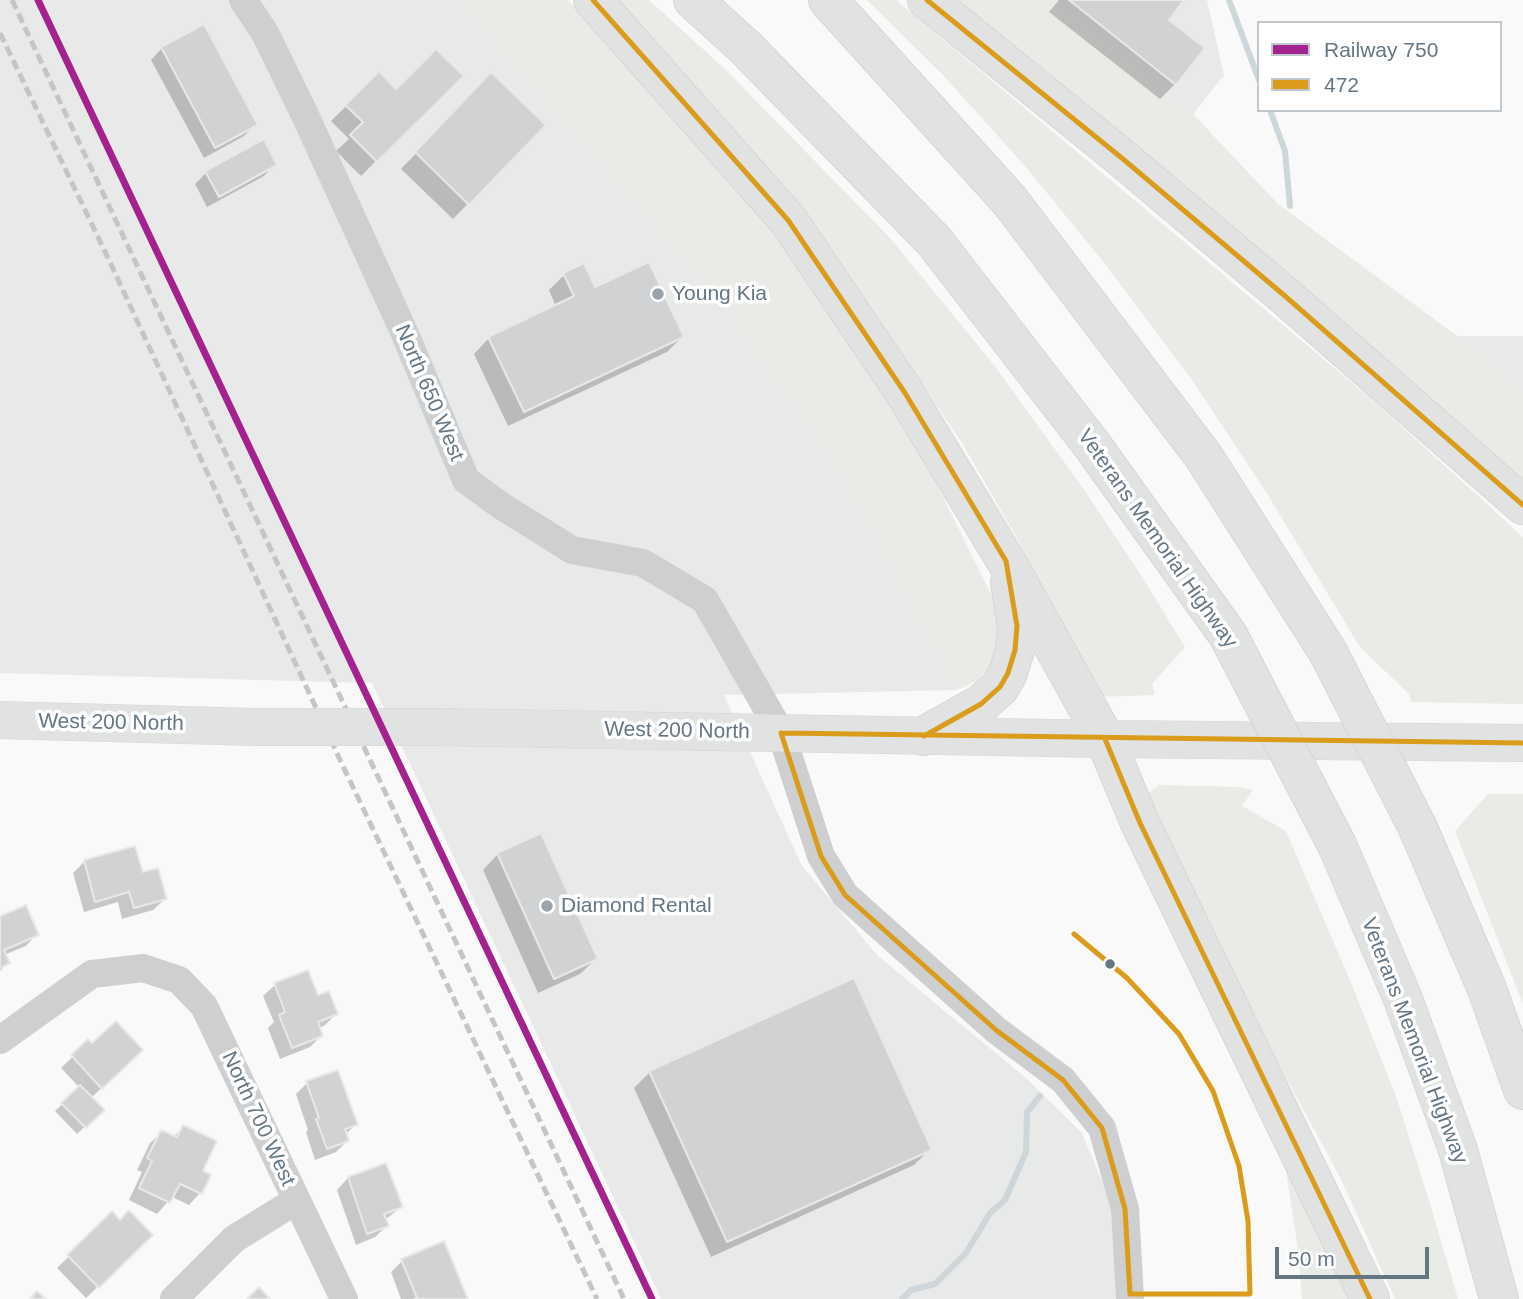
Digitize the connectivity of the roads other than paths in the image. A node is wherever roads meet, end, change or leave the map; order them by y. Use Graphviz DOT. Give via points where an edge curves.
graph roads {
  1 [pos="243,0"];
  2 [pos="593,0"];
  3 [pos="693,0"];
  4 [pos="828,0"];
  5 [pos="927,0"];
  6 [pos="1523,506"];
  7 [pos="1006,561"];
  8 [pos="0,720"];
  9 [pos="781,733"];
  10 [pos="923,736"];
  11 [pos="1105,739"];
  12 [pos="1523,743"];
  13 [pos="0,1040"];
  14 [pos="1523,1090"];
  15 [pos="297,1200"];
  16 [pos="174,1299"];
  17 [pos="344,1299"];
  18 [pos="1130,1299"];
  19 [pos="1370,1299"];
  20 [pos="1499,1299"];
  1 -- 9 [label="street, North 650 West" via="265,33 304,113 466,480 572,550 643,563 705,600"];
  2 -- 7 [label="highway" via="788,220 905,393"];
  3 -- 20 [label="highway, Veterans Memorial Highway, bridge" via="745,47 934,241 1092,445 1228,635 1338,847 1403,999 1458,1150"];
  4 -- 14 [label="highway, bridge" via="1010,201 1204,457 1328,652 1418,828 1488,989"];
  5 -- 6 [label="highway" via="1285,296"];
  7 -- 10 [label="highway" via="1017,626 1008,673 981,704"];
  7 -- 11 [label="highway"];
  8 -- 9 [label="main road, West 200 North, bridge"];
  9 -- 10 [label="main road, West 200 North"];
  9 -- 18 [label="street, North 650 West" via="821,856 845,895 996,1030 1063,1080 1102,1128 1125,1209"];
  10 -- 11 [label="main road, West 200 North"];
  11 -- 12 [label="main road, West 200 North"];
  11 -- 19 [label="highway" via="1140,823"];
  13 -- 15 [label="street, North 700 West" via="92,974 143,968 179,980 204,1006"];
  15 -- 16 [label="street" via="234,1239"];
  15 -- 17 [label="street, North 700 West"];
}
